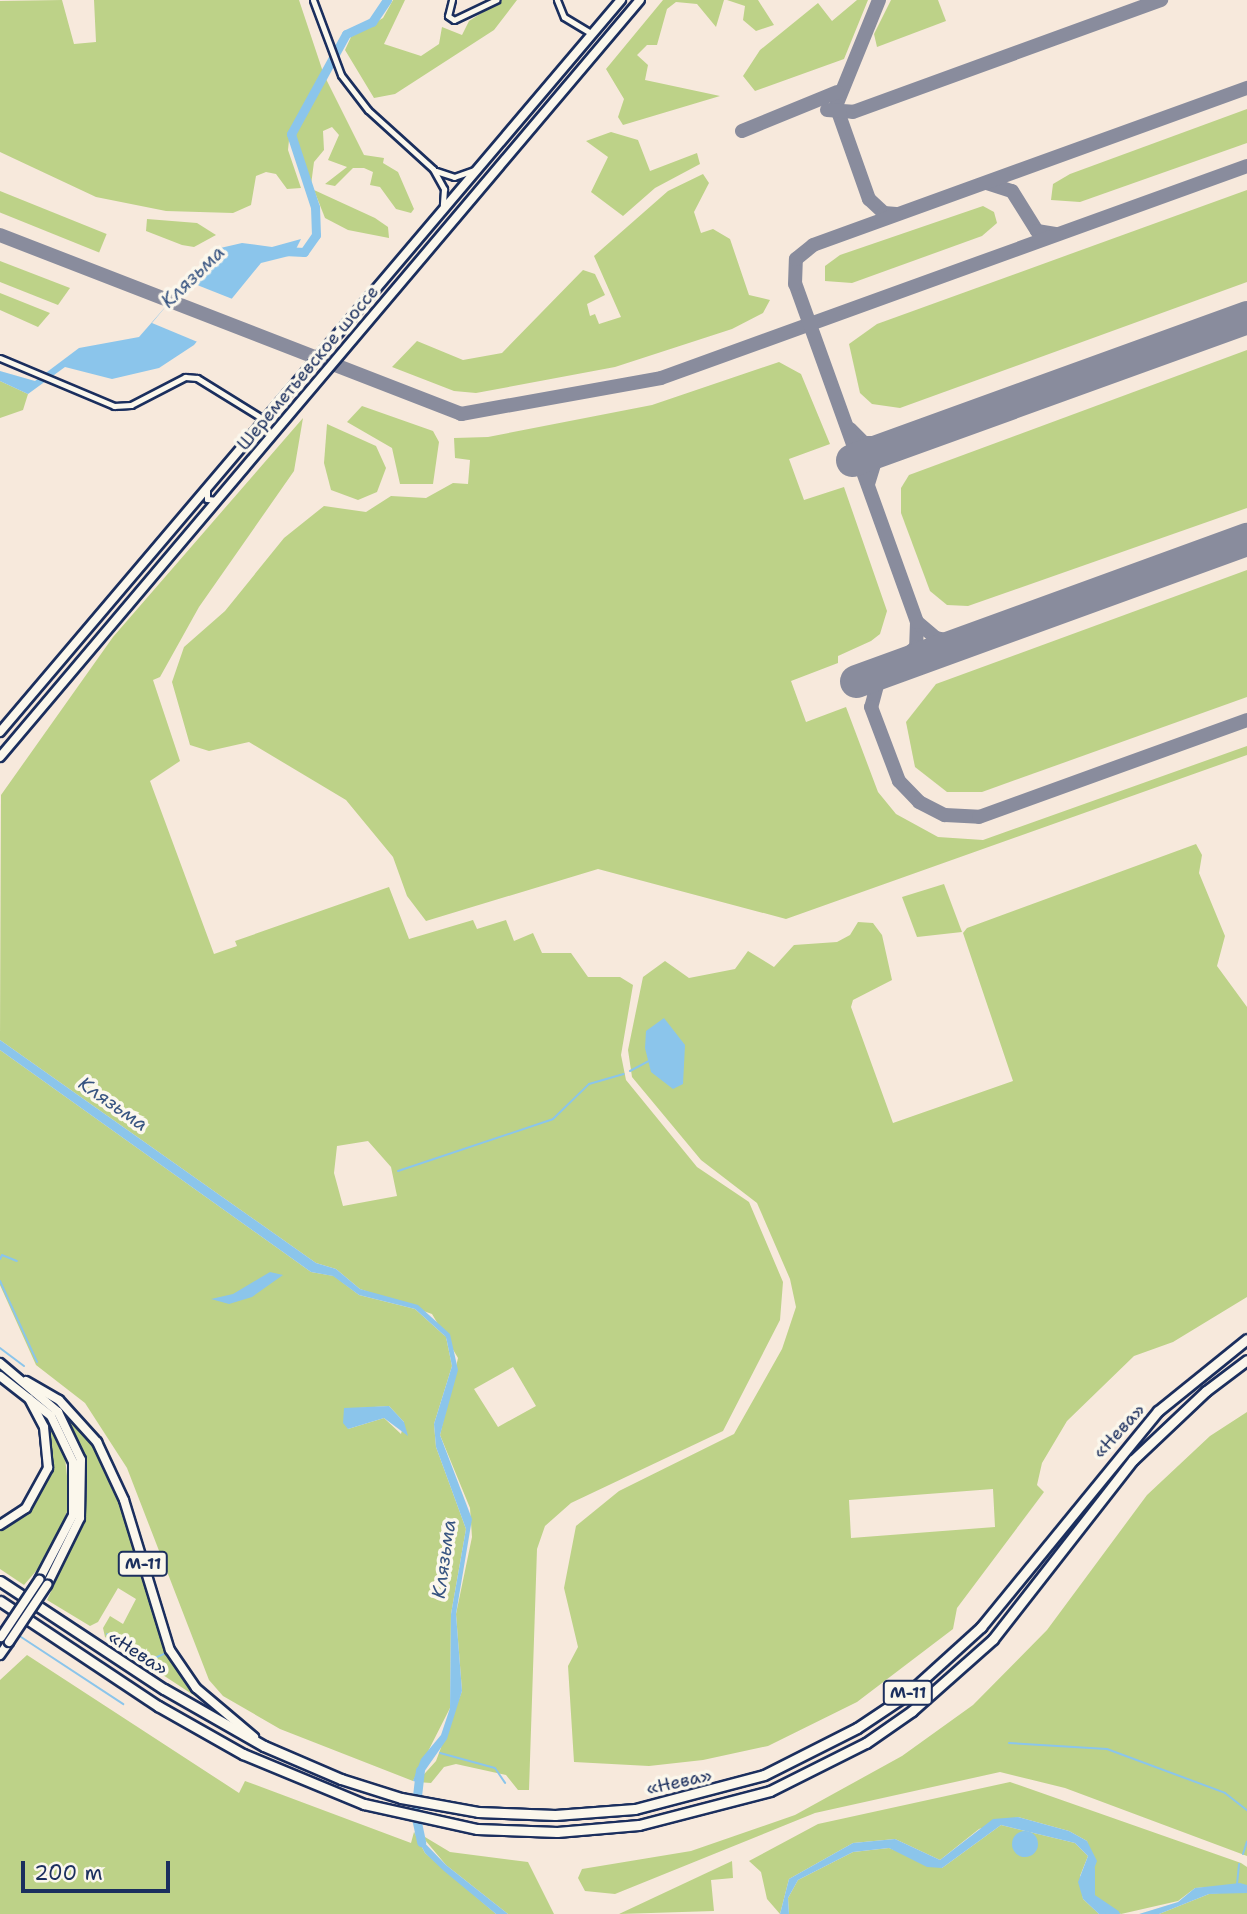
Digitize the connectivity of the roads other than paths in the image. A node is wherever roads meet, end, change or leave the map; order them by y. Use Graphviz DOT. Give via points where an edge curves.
graph roads {
  1 [pos="313,0"];
  2 [pos="452,0"];
  3 [pos="496,0"];
  4 [pos="557,0"];
  5 [pos="621,0"];
  6 [pos="640,0"];
  7 [pos="592,34"];
  8 [pos="433,169"];
  9 [pos="474,170"];
  10 [pos="443,205"];
  11 [pos="0,358"];
  12 [pos="265,420"];
  13 [pos="207,490"];
  14 [pos="219,498"];
  15 [pos="0,732"];
  16 [pos="0,757"];
  17 [pos="1247,1339"];
  18 [pos="1247,1360"];
  19 [pos="0,1363"];
  20 [pos="0,1376"];
  21 [pos="26,1381"];
  22 [pos="23,1391"];
  23 [pos="0,1525"];
  24 [pos="0,1581"];
  25 [pos="43,1582"];
  26 [pos="0,1603"];
  27 [pos="4,1639"];
  28 [pos="0,1655"];
  29 [pos="264,1746"];
  1 -- 8 [label="street" via="341,75 368,110"];
  2 -- 3 [label="street" via="448,16 454,20"];
  4 -- 7 [label="street" via="564,17"];
  5 -- 7 [label="main road, Шереметьевское шоссе"];
  6 -- 14 [label="main road, Шереметьевское шоссе"];
  7 -- 9 [label="main road, Шереметьевское шоссе"];
  8 -- 9 [label="street" via="454,177"];
  8 -- 10 [label="street" via="444,189"];
  9 -- 10 [label="main road, Шереметьевское шоссе"];
  10 -- 12 [label="main road, Шереметьевское шоссе"];
  11 -- 12 [label="street" via="51,384 114,405 131,405 185,377 197,378"];
  12 -- 13 [label="main road, Шереметьевское шоссе"];
  13 -- 14 [label="street" via="207,499"];
  13 -- 15 [label="main road, Шереметьевское шоссе"];
  14 -- 16 [label="main road, Шереметьевское шоссе"];
  17 -- 29 [label="highway, «Нева» / М-11" via="1187,1385 1122,1448 981,1627 905,1696 857,1728 764,1775 635,1809 545,1815 401,1798"];
  18 -- 26 [label="highway, «Нева» / М-11" via="1206,1391 1133,1460 993,1639 912,1712 866,1743 770,1791 639,1825 557,1832 446,1824 318,1788 243,1754 158,1706"];
  19 -- 21 [label="main road, М-11"];
  20 -- 22 [label="main road, М-11"];
  21 -- 25 [label="main road, М-11" via="66,1423 84,1480 76,1531"];
  21 -- 29 [label="main road, М-11" via="75,1414 107,1460 161,1628 181,1669"];
  22 -- 23 [label="main road, М-11" via="44,1427 48,1468 26,1508"];
  22 -- 25 [label="main road, М-11" via="58,1427 75,1480 69,1528"];
  24 -- 29 [label="highway, «Нева» / М-11" via="164,1689"];
  25 -- 27 [label="main road, М-11, bridge"];
  27 -- 28 [label="main road, М-11"];
}
